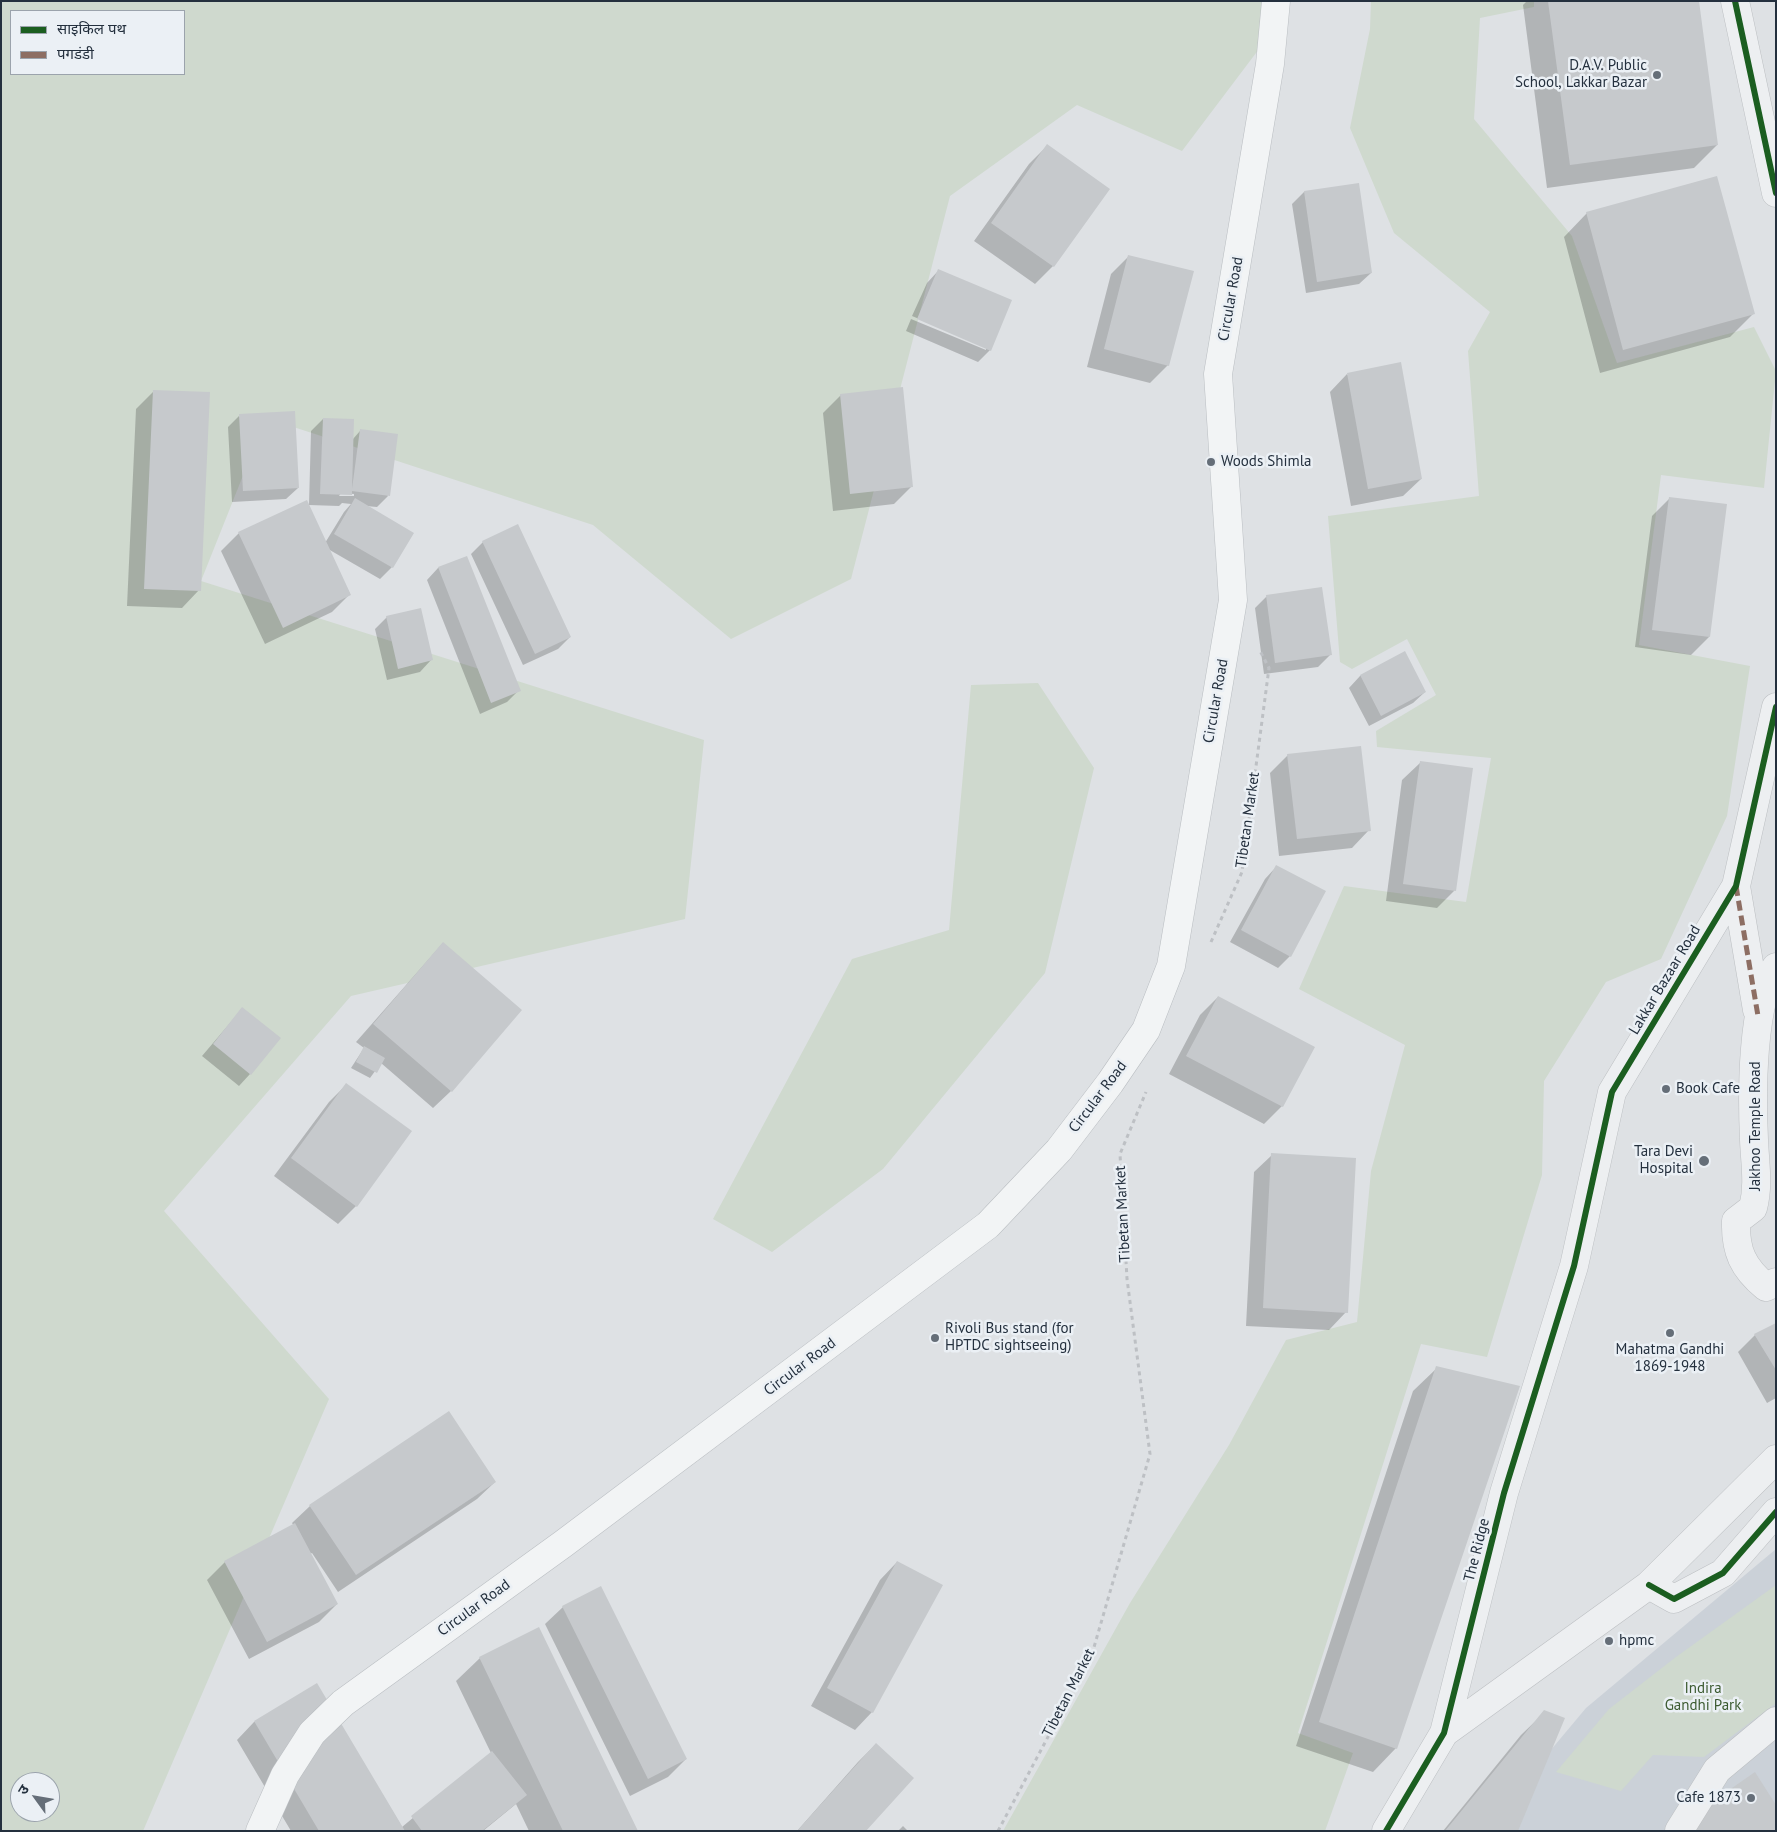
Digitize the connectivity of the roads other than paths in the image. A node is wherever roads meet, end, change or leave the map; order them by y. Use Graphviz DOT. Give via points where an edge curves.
graph roads {
  1 [pos="1276,1"];
  2 [pos="1735,1"];
  3 [pos="1776,194"];
  4 [pos="1776,707"];
  5 [pos="1736,886"];
  6 [pos="1776,967"];
  7 [pos="1758,1016"];
  8 [pos="1574,1266"];
  9 [pos="1776,1282"];
  10 [pos="1776,1459"];
  11 [pos="1776,1512"];
  12 [pos="1649,1586"];
  13 [pos="1776,1721"];
  14 [pos="1444,1734"];
  15 [pos="260,1831"];
  16 [pos="1386,1831"];
  17 [pos="1679,1831"];
  1 -- 15 [label="main road, Circular Road" via="1270,64 1218,374 1233,600 1171,966 1146,1030 1059,1150 988,1225 562,1544 343,1703 312,1733 284,1775"];
  2 -- 3 [label="street"];
  4 -- 5 [label="street, Lakkar Bazaar Road"];
  5 -- 7 [label="street"];
  5 -- 8 [label="street, Lakkar Bazaar Road" via="1612,1092"];
  6 -- 7 [label="street, Jakhoo Temple Road"];
  7 -- 9 [label="street, Jakhoo Temple Road" via="1754,1140 1757,1192 1753,1208 1736,1221 1735,1243 1752,1276 1766,1288"];
  8 -- 14 [label="street, The Ridge" via="1504,1494"];
  10 -- 12 [label="street, The Ridge"];
  11 -- 12 [label="street" via="1716,1578 1674,1599"];
  12 -- 14 [label="street, The Ridge"];
  13 -- 17 [label="street" via="1717,1770"];
  14 -- 16 [label="street, The Ridge"];
}
